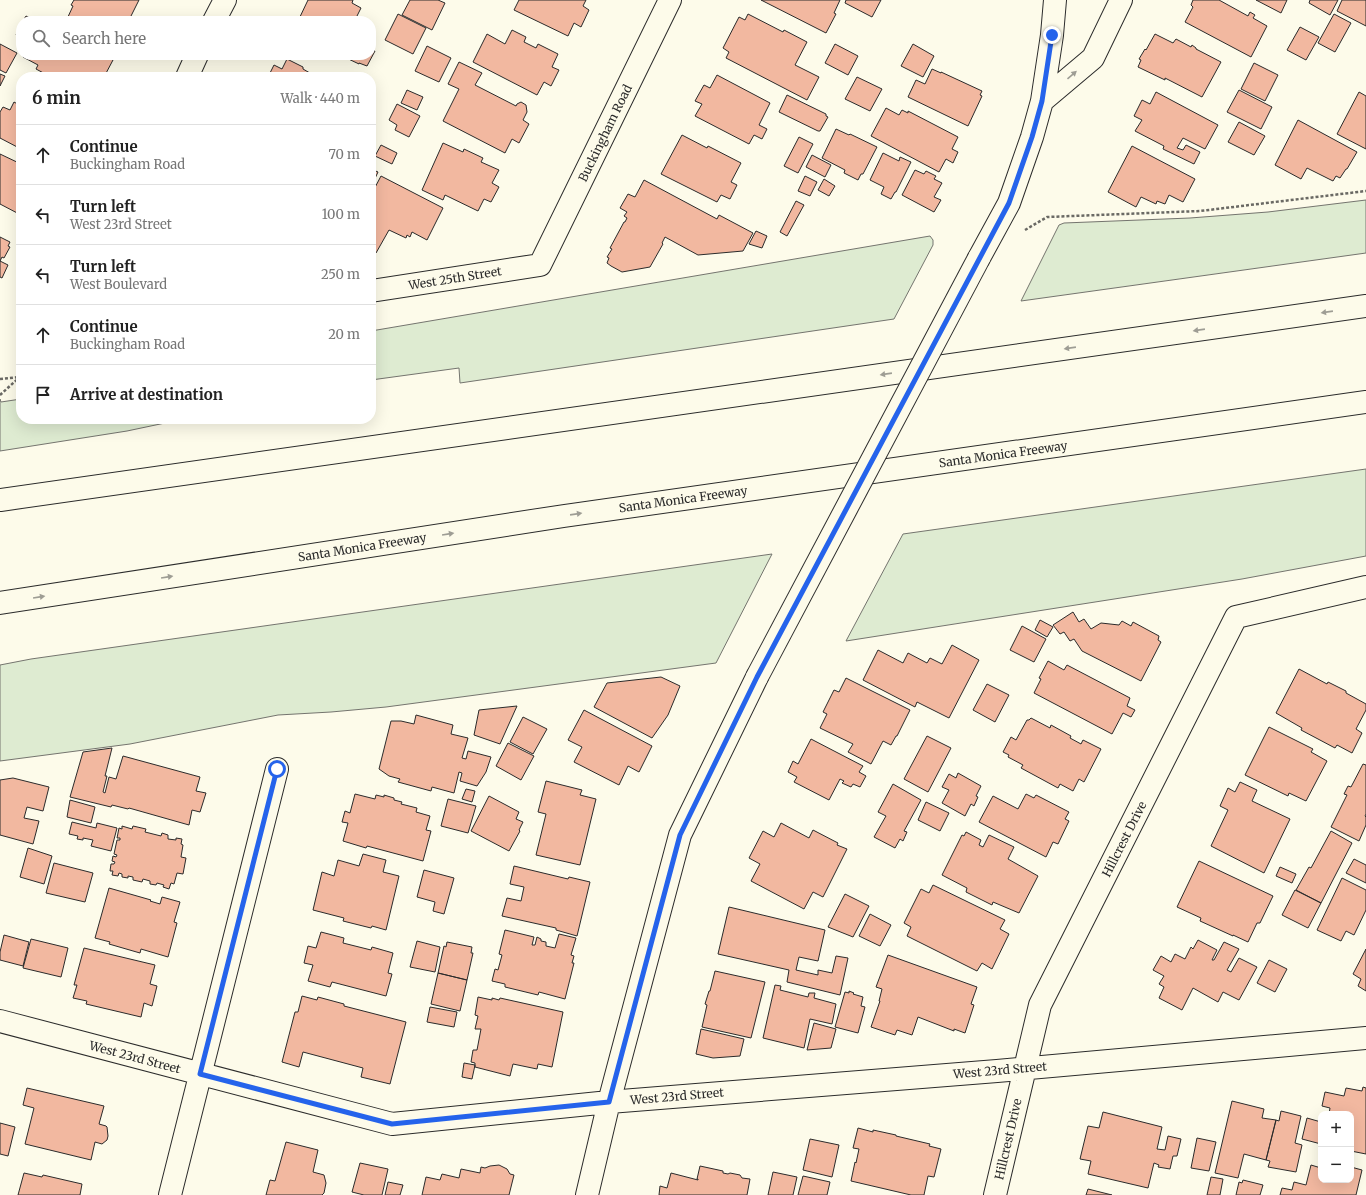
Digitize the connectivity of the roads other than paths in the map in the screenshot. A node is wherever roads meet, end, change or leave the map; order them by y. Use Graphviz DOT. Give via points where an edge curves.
graph roads {
  1 [pos="224,0"];
  2 [pos="670,0"];
  3 [pos="1055,0"];
  4 [pos="1121,0"];
  5 [pos="216,16"];
  6 [pos="196,60"];
  7 [pos="190,72"];
  8 [pos="1042,101"];
  9 [pos="540,265"];
  10 [pos="376,290"];
  11 [pos="1366,306"];
  12 [pos="1366,402"];
  13 [pos="0,489"];
  14 [pos="54,492"];
  15 [pos="0,500"];
  16 [pos="1366,587"];
  17 [pos="0,603"];
  18 [pos="277,769"];
  19 [pos="0,1021"];
  20 [pos="1366,1038"];
  21 [pos="1025,1068"];
  22 [pos="200,1074"];
  23 [pos="609,1102"];
  24 [pos="170,1195"];
  25 [pos="587,1195"];
  26 [pos="995,1195"];
  1 -- 5 [label="main road"];
  2 -- 9 [label="main road, Buckingham Road"];
  3 -- 8 [label="main road"];
  8 -- 4 [label="main road, one-way" via="1092,58"];
  6 -- 7 [label="main road"];
  8 -- 23 [label="main road, bridge" via="1009,203 757,677 680,835"];
  9 -- 10 [label="main road, West 25th Street"];
  11 -- 14 [label="main road, one-way"];
  17 -- 12 [label="main road, Santa Monica Freeway, one-way" via="564,516"];
  13 -- 14 [label="main road"];
  14 -- 15 [label="main road"];
  16 -- 21 [label="main road, Hillcrest Drive" via="1236,617 1040,1006"];
  18 -- 22 [label="main road"];
  19 -- 22 [label="main road, West 23rd Street"];
  20 -- 21 [label="main road, West 23rd Street"];
  21 -- 23 [label="main road, West 23rd Street"];
  21 -- 26 [label="main road, Hillcrest Drive"];
  22 -- 23 [label="main road, West 23rd Street" via="392,1124"];
  22 -- 24 [label="main road"];
  23 -- 25 [label="main road"];
}
